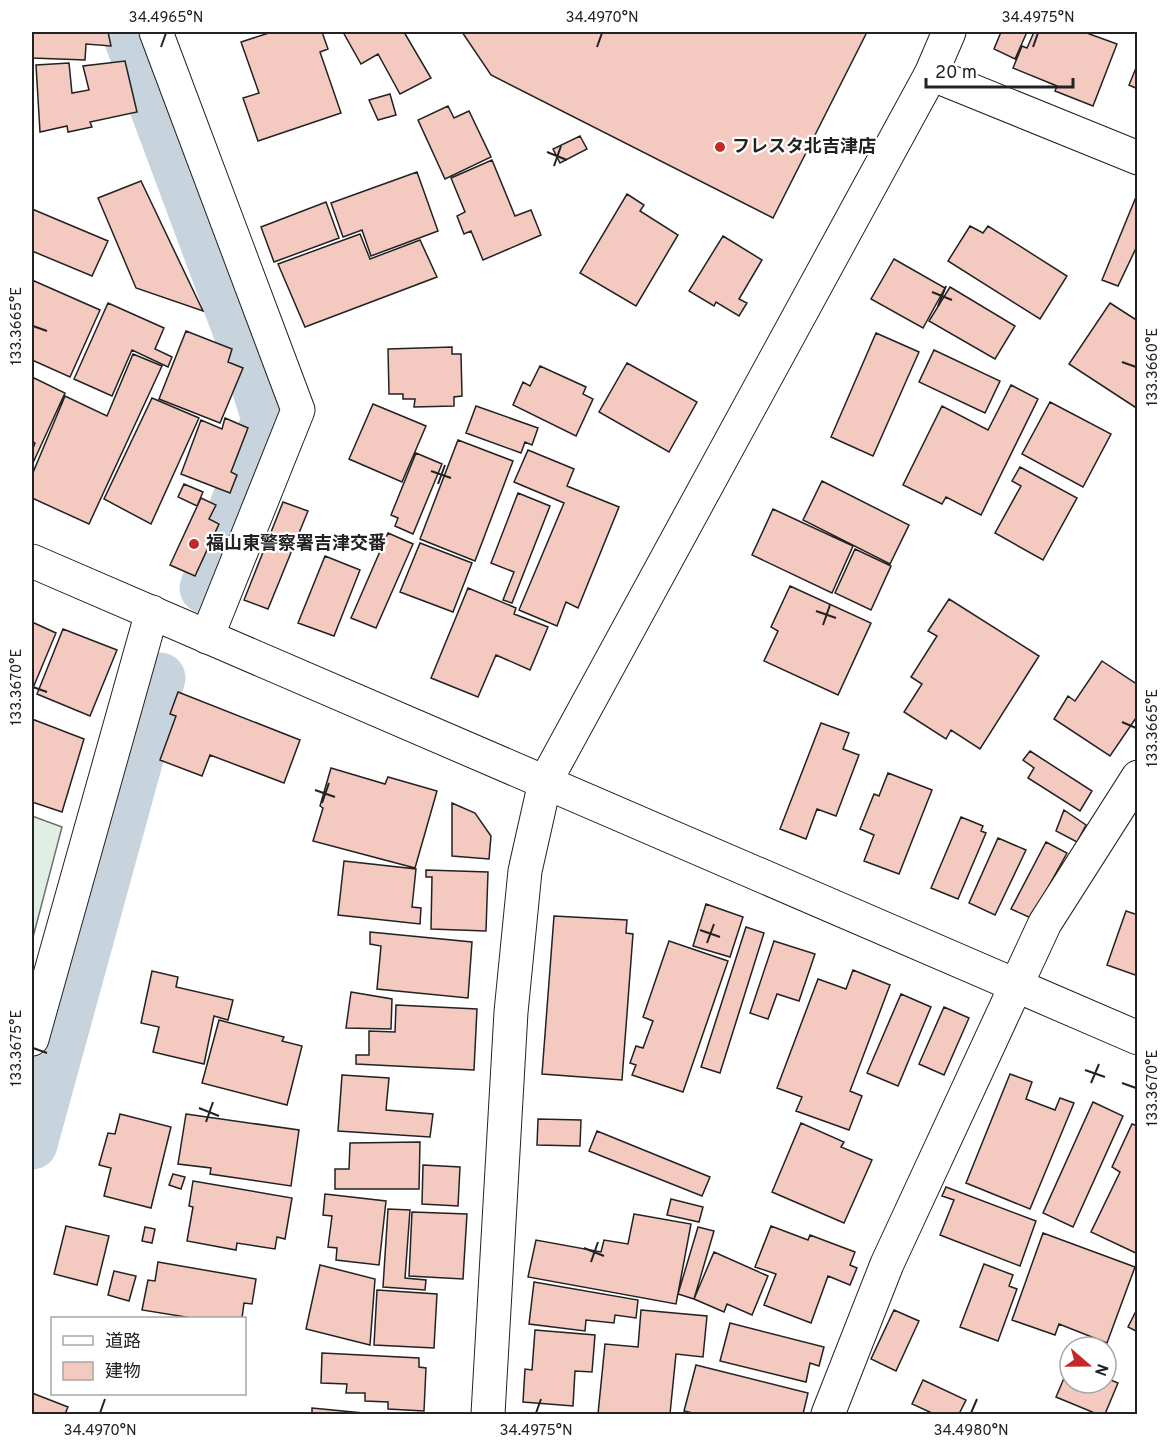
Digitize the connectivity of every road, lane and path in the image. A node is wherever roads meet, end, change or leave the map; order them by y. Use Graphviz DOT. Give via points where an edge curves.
graph roads {
  1 [pos="156,32"];
  2 [pos="949,32"];
  3 [pos="931,74"];
  4 [pos="1137,158"];
  5 [pos="32,561"];
  6 [pos="152,612"];
  7 [pos="207,637"];
  8 [pos="1137,777"];
  9 [pos="545,783"];
  10 [pos="1015,987"];
  11 [pos="1137,1038"];
  12 [pos="32,1039"];
  13 [pos="488,1414"];
  14 [pos="828,1414"];
  1 -- 7 [label="street" via="298,410"];
  2 -- 3 [label="street"];
  3 -- 4 [label="street"];
  3 -- 9 [label="street"];
  5 -- 6 [label="street"];
  6 -- 7 [label="street"];
  6 -- 12 [label="street"];
  7 -- 9 [label="street"];
  8 -- 10 [label="street" via="1045,923"];
  9 -- 10 [label="street"];
  9 -- 13 [label="street" via="525,871 510,1012"];
  10 -- 11 [label="street"];
  10 -- 14 [label="street" via="887,1264"];
}
